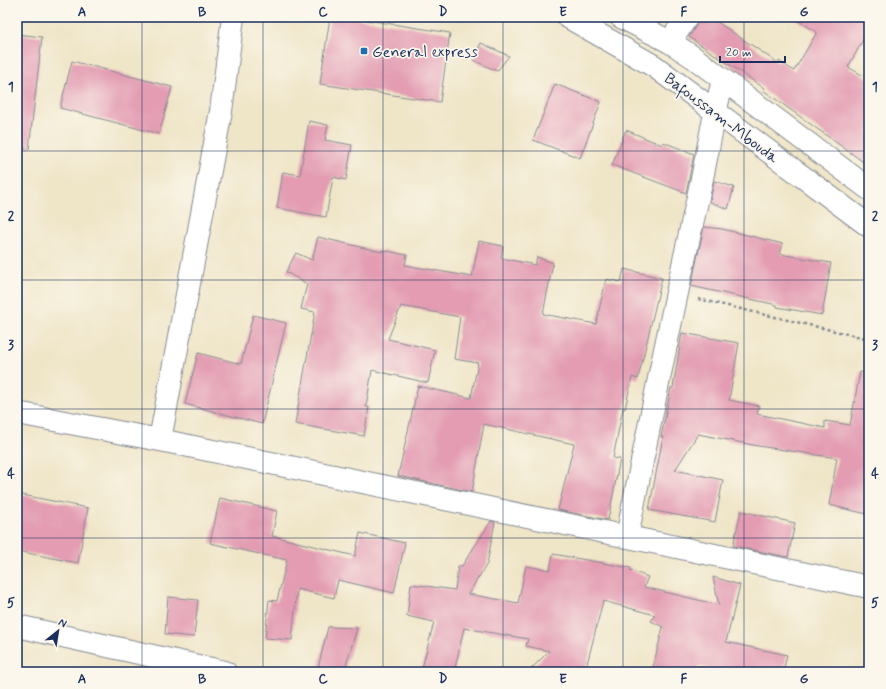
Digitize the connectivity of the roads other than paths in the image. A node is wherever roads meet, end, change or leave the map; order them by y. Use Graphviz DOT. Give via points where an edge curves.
graph roads {
  1 [pos="233,17"];
  2 [pos="568,17"];
  3 [pos="621,17"];
  4 [pos="687,17"];
  5 [pos="670,42"];
  6 [pos="722,82"];
  7 [pos="714,110"];
  8 [pos="869,189"];
  9 [pos="869,226"];
  10 [pos="17,413"];
  11 [pos="160,440"];
  12 [pos="627,537"];
  13 [pos="869,588"];
  14 [pos="17,626"];
  15 [pos="225,672"];
  1 -- 11 [label="main road" via="220,110"];
  2 -- 7 [label="main road, Bafoussam-Mbouda" via="654,66"];
  3 -- 5 [label="main road, Bafoussam-Mbouda"];
  4 -- 5 [label="main road"];
  5 -- 6 [label="main road, Bafoussam-Mbouda"];
  6 -- 7 [label="main road"];
  6 -- 8 [label="main road, Bafoussam-Mbouda"];
  7 -- 9 [label="main road, Bafoussam-Mbouda"];
  7 -- 12 [label="main road" via="707,155"];
  10 -- 11 [label="main road"];
  11 -- 12 [label="main road"];
  12 -- 13 [label="main road"];
  14 -- 15 [label="main road"];
}
